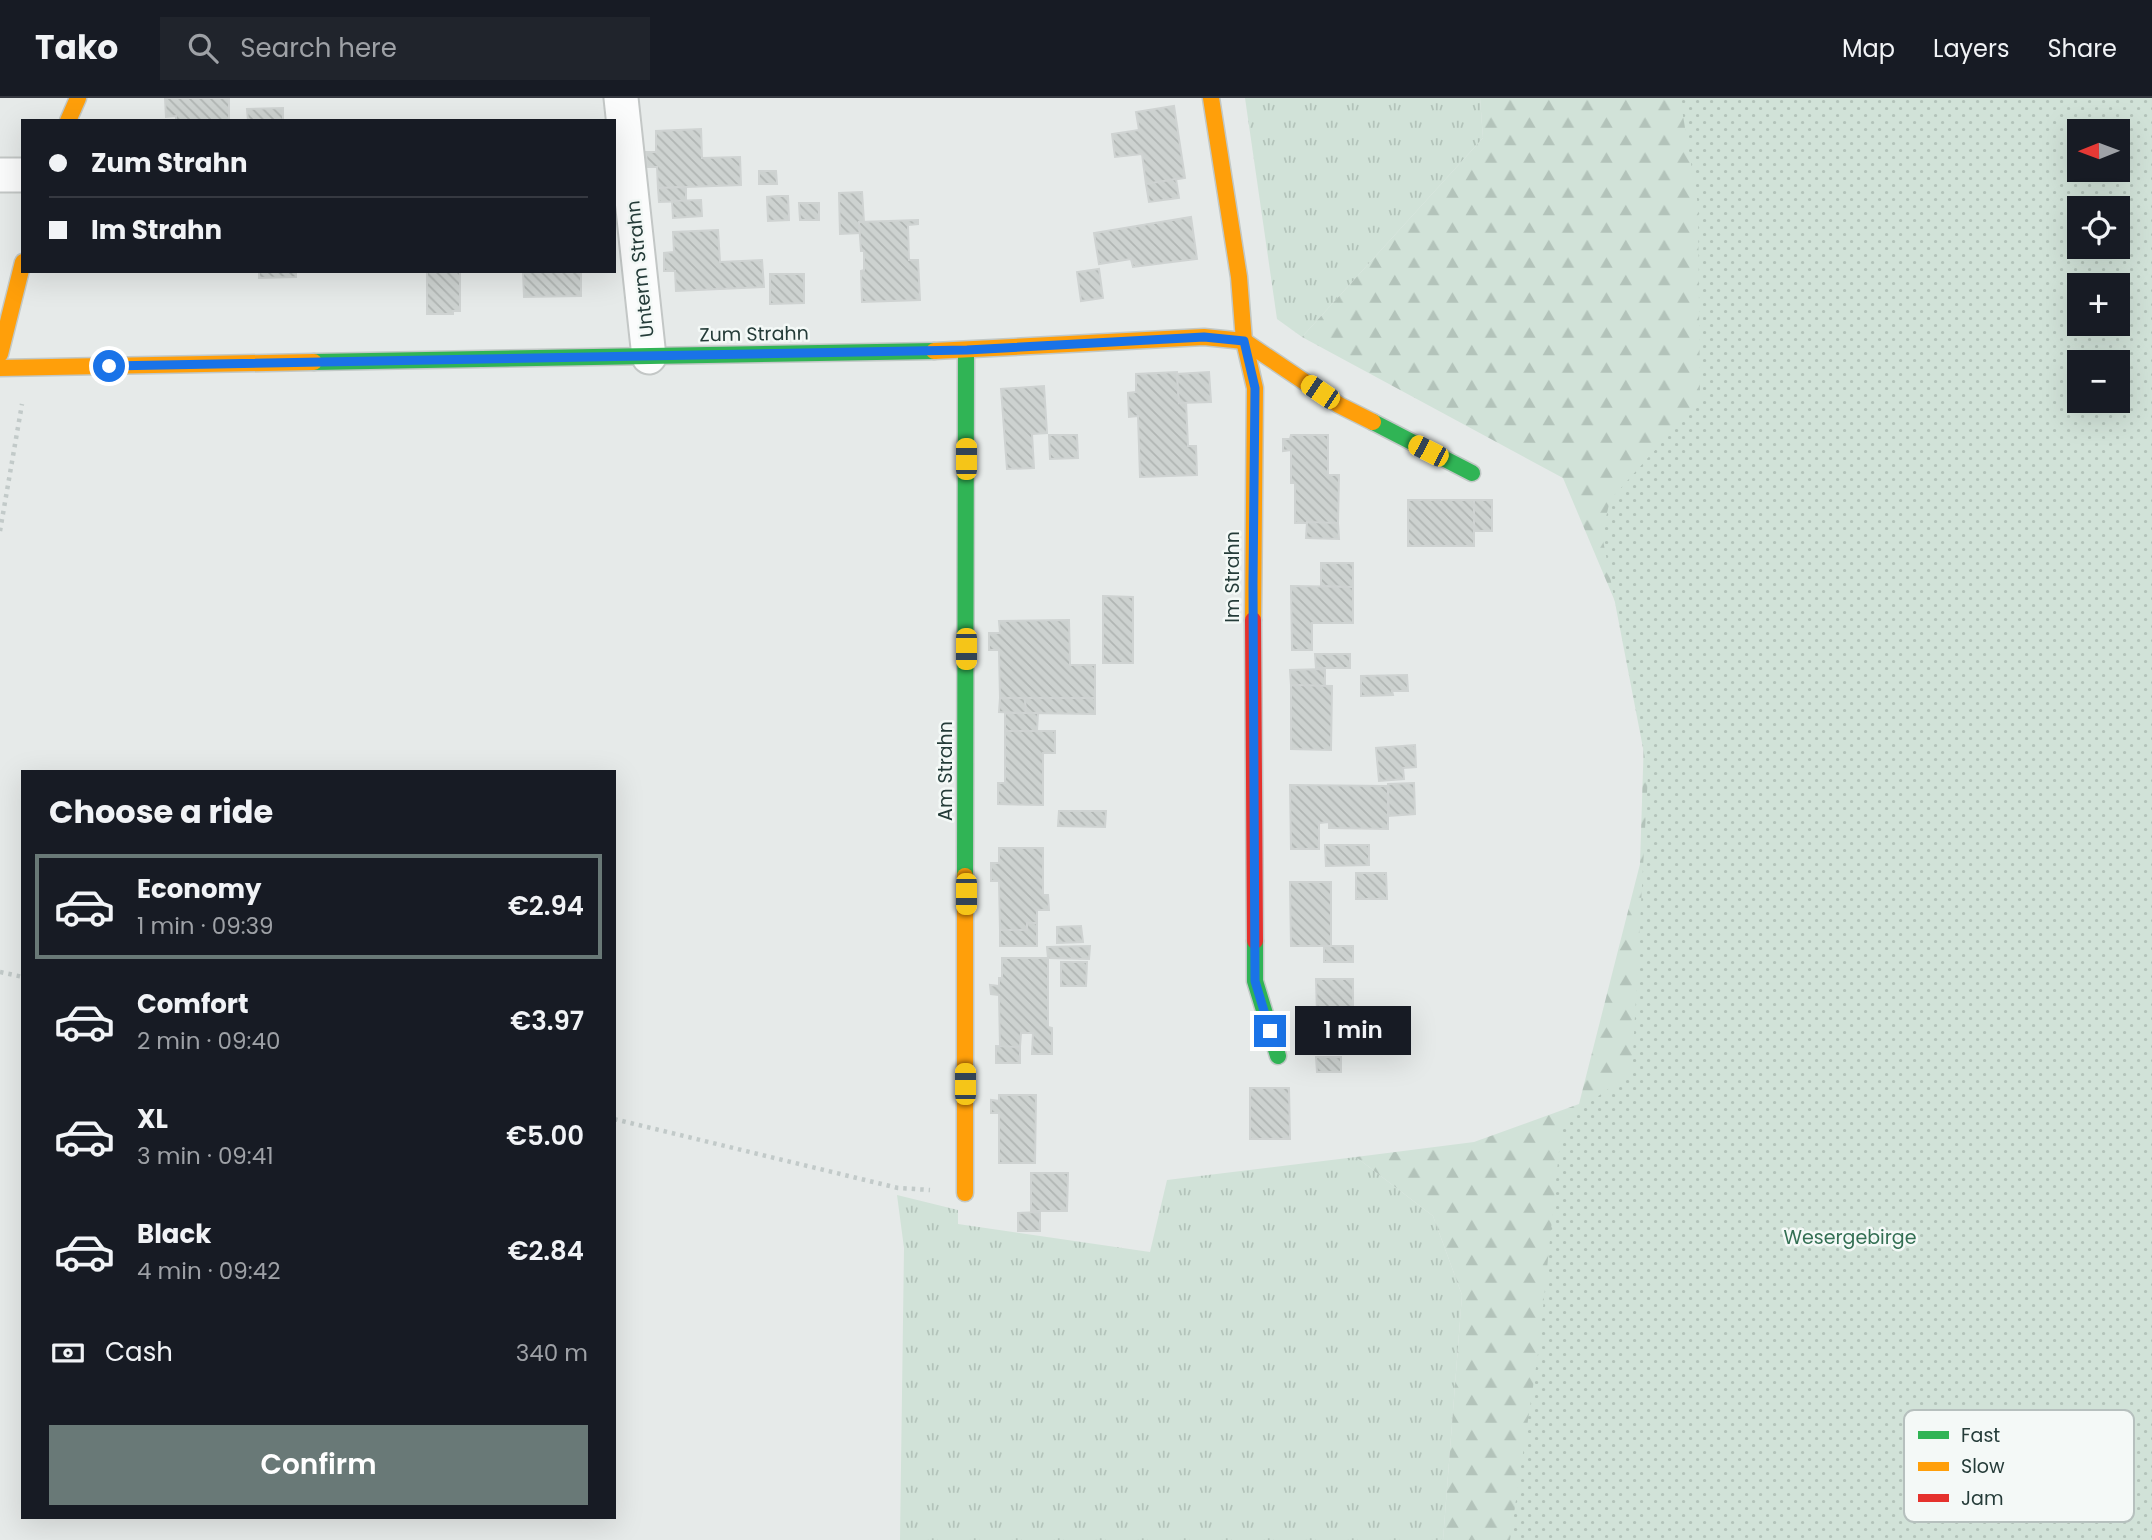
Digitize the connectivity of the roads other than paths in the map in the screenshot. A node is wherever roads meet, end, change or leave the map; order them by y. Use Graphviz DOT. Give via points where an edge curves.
graph roads {
  1 [pos="78,98"];
  2 [pos="621,98"];
  3 [pos="1211,98"];
  4 [pos="69,119"];
  5 [pos="0,175"];
  6 [pos="21,175"];
  7 [pos="21,270"];
  8 [pos="1244,341"];
  9 [pos="967,350"];
  10 [pos="0,354"];
  11 [pos="649,357"];
  12 [pos="0,368"];
  13 [pos="1472,473"];
  14 [pos="1278,1056"];
  15 [pos="965,1193"];
  1 -- 4 [label="street"];
  2 -- 11 [label="street, Unterm Strahn"];
  3 -- 8 [label="street, Im Strahn" via="1239,277"];
  5 -- 6 [label="street"];
  7 -- 10 [label="street"];
  8 -- 9 [label="street, Zum Strahn" via="1204,337"];
  8 -- 13 [label="street, Zum Strahn" via="1339,405"];
  8 -- 14 [label="street, Im Strahn" via="1255,388 1255,981"];
  9 -- 11 [label="street, Zum Strahn"];
  9 -- 15 [label="street, Am Strahn"];
  11 -- 12 [label="street, Zum Strahn"];
}
